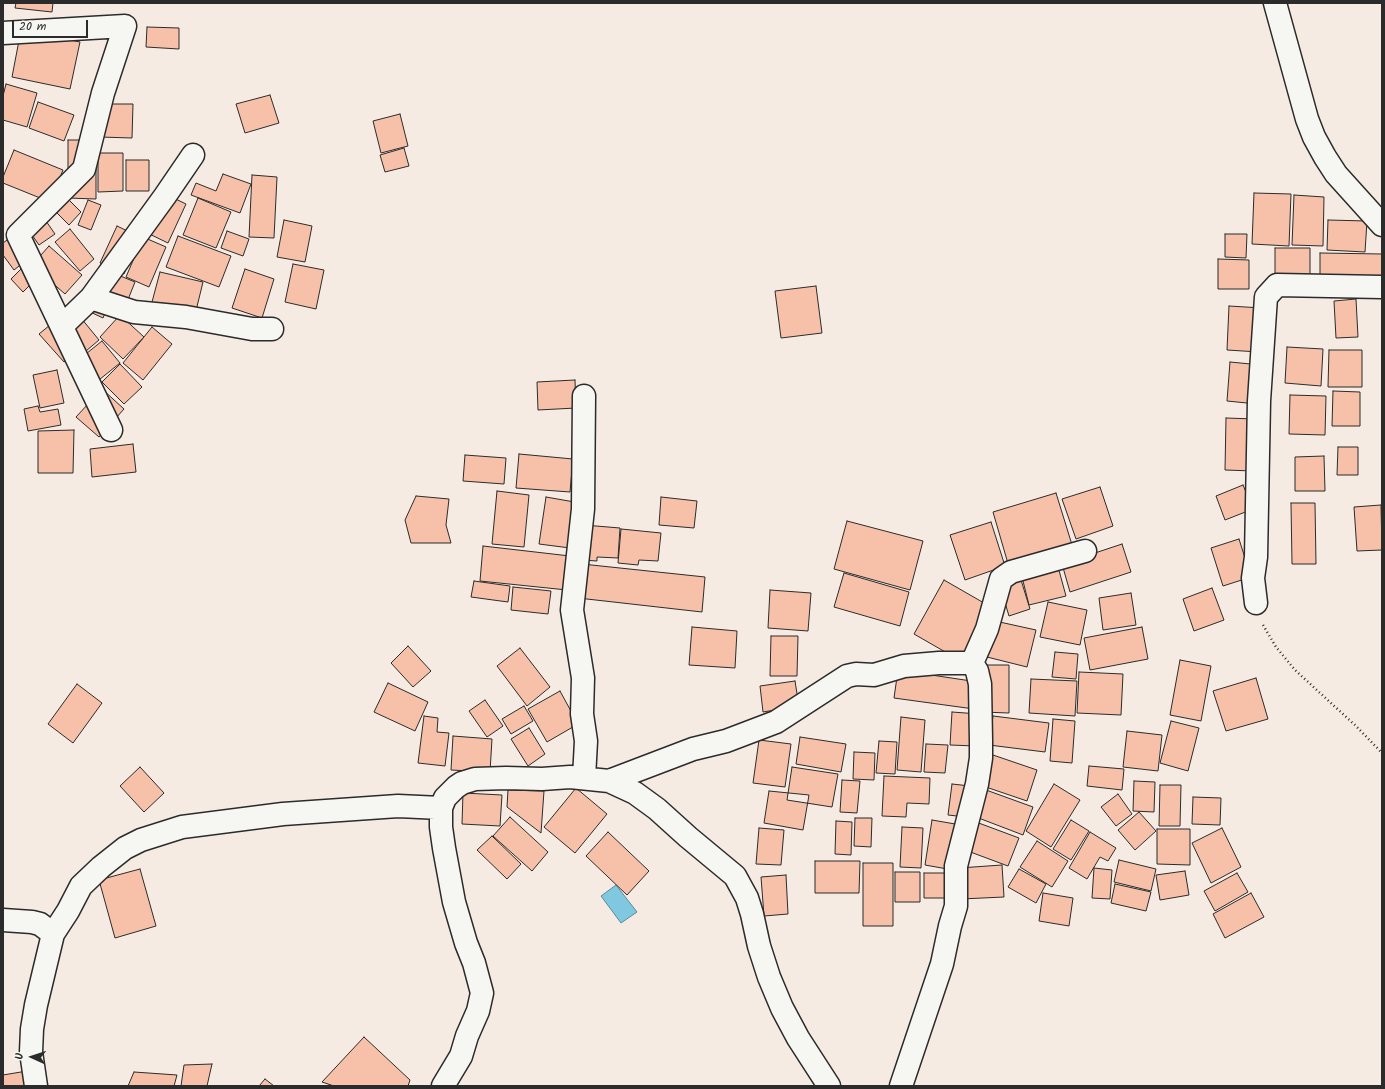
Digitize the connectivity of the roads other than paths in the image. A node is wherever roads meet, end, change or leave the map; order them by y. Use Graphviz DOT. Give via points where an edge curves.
graph roads {
  1 [pos="1275,3"];
  2 [pos="3,33"];
  3 [pos="193,155"];
  4 [pos="1382,225"];
  5 [pos="1382,287"];
  6 [pos="91,298"];
  7 [pos="62,326"];
  8 [pos="272,329"];
  9 [pos="584,396"];
  10 [pos="111,430"];
  11 [pos="1085,551"];
  12 [pos="1256,603"];
  13 [pos="972,663"];
  14 [pos="584,778"];
  15 [pos="608,781"];
  16 [pos="441,808"];
  17 [pos="3,920"];
  18 [pos="54,934"];
  19 [pos="36,1086"];
  20 [pos="443,1086"];
  21 [pos="829,1086"];
  22 [pos="901,1086"];
  1 -- 4 [label="street" via="1314,137 1336,174"];
  2 -- 7 [label="street" via="125,26 103,93 84,169 18,235"];
  3 -- 6 [label="street"];
  5 -- 12 [label="street" via="1277,285 1266,298 1259,401 1256,557 1253,578"];
  6 -- 7 [label="street"];
  6 -- 8 [label="street" via="134,312 186,317 252,329"];
  7 -- 10 [label="street"];
  9 -- 14 [label="street" via="583,509 572,610 583,678 582,714 586,741"];
  11 -- 13 [label="street" via="1011,572 1001,579 987,629"];
  13 -- 15 [label="street" via="904,666 874,675 847,676 776,722 726,741 693,749"];
  13 -- 22 [label="street" via="980,684 981,747 977,784 956,866 956,906 942,964"];
  14 -- 15 [label="street"];
  14 -- 16 [label="street" via="476,779 456,787 445,798"];
  15 -- 21 [label="street" via="635,793 657,809 735,876 747,898 759,946 782,1008"];
  16 -- 18 [label="street" via="398,806 283,814 182,827 141,840 125,848 81,886"];
  16 -- 20 [label="street" via="444,848 454,902 482,993 478,1012 461,1056"];
  17 -- 18 [label="street" via="40,924"];
  18 -- 19 [label="street" via="32,1029 31,1052"];
}
